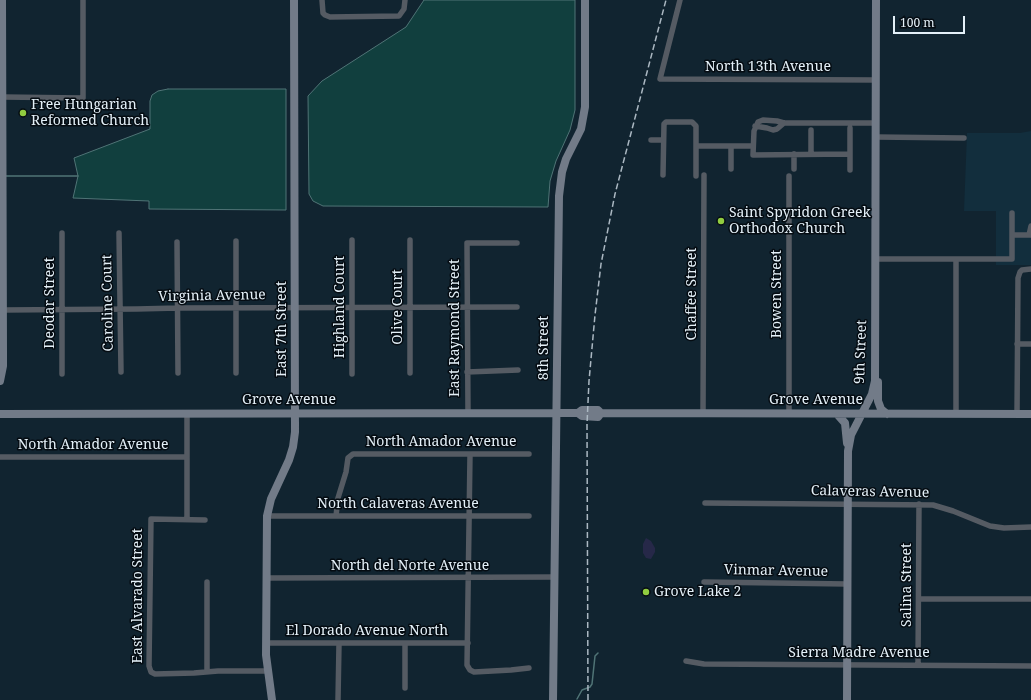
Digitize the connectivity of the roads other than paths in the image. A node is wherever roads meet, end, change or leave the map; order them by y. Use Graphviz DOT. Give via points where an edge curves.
graph roads {
  1 [pos="2,0"];
  2 [pos="83,0"];
  3 [pos="294,0"];
  4 [pos="322,0"];
  5 [pos="405,0"];
  6 [pos="585,0"];
  7 [pos="680,0"];
  8 [pos="876,0"];
  9 [pos="876,80"];
  10 [pos="3,97"];
  11 [pos="769,120"];
  12 [pos="784,123"];
  13 [pos="876,123"];
  14 [pos="755,126"];
  15 [pos="767,128"];
  16 [pos="850,128"];
  17 [pos="811,130"];
  18 [pos="876,137"];
  19 [pos="964,138"];
  20 [pos="651,140"];
  21 [pos="663,140"];
  22 [pos="696,146"];
  23 [pos="731,146"];
  24 [pos="753,146"];
  25 [pos="794,154"];
  26 [pos="811,154"];
  27 [pos="850,154"];
  28 [pos="731,169"];
  29 [pos="794,169"];
  30 [pos="850,170"];
  31 [pos="663,175"];
  32 [pos="704,175"];
  33 [pos="696,176"];
  34 [pos="789,176"];
  35 [pos="1012,214"];
  36 [pos="1031,226"];
  37 [pos="62,233"];
  38 [pos="119,233"];
  39 [pos="1012,235"];
  40 [pos="1030,235"];
  41 [pos="352,240"];
  42 [pos="410,240"];
  43 [pos="236,241"];
  44 [pos="178,242"];
  45 [pos="517,243"];
  46 [pos="876,258"];
  47 [pos="956,258"];
  48 [pos="1031,269"];
  49 [pos="2,296"];
  50 [pos="295,307"];
  51 [pos="353,307"];
  52 [pos="410,307"];
  53 [pos="467,307"];
  54 [pos="517,307"];
  55 [pos="178,308"];
  56 [pos="236,308"];
  57 [pos="3,310"];
  58 [pos="62,310"];
  59 [pos="120,310"];
  60 [pos="1017,344"];
  61 [pos="1031,344"];
  62 [pos="518,370"];
  63 [pos="875,371"];
  64 [pos="121,372"];
  65 [pos="467,372"];
  66 [pos="178,373"];
  67 [pos="236,373"];
  68 [pos="410,373"];
  69 [pos="62,374"];
  70 [pos="352,374"];
  71 [pos="0,381"];
  72 [pos="556,412"];
  73 [pos="187,413"];
  74 [pos="468,413"];
  75 [pos="704,413"];
  76 [pos="789,413"];
  77 [pos="0,414"];
  78 [pos="295,414"];
  79 [pos="837,414"];
  80 [pos="861,414"];
  81 [pos="887,414"];
  82 [pos="956,414"];
  83 [pos="1017,414"];
  84 [pos="1031,414"];
  85 [pos="848,451"];
  86 [pos="529,454"];
  87 [pos="470,455"];
  88 [pos="0,457"];
  89 [pos="187,457"];
  90 [pos="705,503"];
  91 [pos="848,504"];
  92 [pos="919,504"];
  93 [pos="267,516"];
  94 [pos="336,516"];
  95 [pos="470,516"];
  96 [pos="529,516"];
  97 [pos="187,519"];
  98 [pos="205,520"];
  99 [pos="1031,527"];
  100 [pos="555,577"];
  101 [pos="266,578"];
  102 [pos="469,578"];
  103 [pos="207,582"];
  104 [pos="704,582"];
  105 [pos="847,584"];
  106 [pos="919,599"];
  107 [pos="1031,599"];
  108 [pos="266,643"];
  109 [pos="468,643"];
  110 [pos="339,644"];
  111 [pos="404,644"];
  112 [pos="686,661"];
  113 [pos="847,665"];
  114 [pos="918,665"];
  115 [pos="1031,666"];
  116 [pos="529,668"];
  117 [pos="268,671"];
  118 [pos="207,672"];
  119 [pos="405,688"];
  120 [pos="272,700"];
  121 [pos="338,700"];
  122 [pos="553,700"];
  123 [pos="847,700"];
  1 -- 10 [label="street"];
  2 -- 10 [label="street" via="83,98"];
  3 -- 50 [label="street, East 7th Street"];
  4 -- 5 [label="street" via="323,13 330,17 400,16"];
  6 -- 72 [label="street, 8th Street" via="585,108 581,129 566,159 560,185"];
  7 -- 9 [label="street, North 13th Avenue" via="660,79"];
  8 -- 9 [label="street, 9th Street"];
  9 -- 13 [label="street, 9th Street"];
  10 -- 49 [label="street"];
  11 -- 12 [label="street"];
  11 -- 14 [label="street" via="758,122"];
  11 -- 15 [label="street"];
  12 -- 13 [label="street"];
  12 -- 15 [label="street" via="777,129"];
  13 -- 18 [label="street, 9th Street"];
  14 -- 15 [label="street"];
  14 -- 24 [label="street"];
  16 -- 27 [label="street"];
  17 -- 26 [label="street"];
  18 -- 19 [label="street"];
  18 -- 46 [label="street, 9th Street"];
  20 -- 21 [label="street"];
  21 -- 22 [label="street" via="663,127 666,122 692,122 696,126"];
  21 -- 31 [label="street"];
  22 -- 23 [label="street"];
  22 -- 33 [label="street"];
  23 -- 24 [label="street"];
  23 -- 28 [label="street"];
  24 -- 25 [label="street" via="753,155"];
  25 -- 26 [label="street"];
  25 -- 29 [label="street"];
  26 -- 27 [label="street"];
  27 -- 30 [label="street"];
  32 -- 75 [label="street, Chaffee Street"];
  34 -- 76 [label="street, Bowen Street"];
  35 -- 39 [label="street"];
  36 -- 40 [label="street"];
  37 -- 58 [label="street, Deodar Street"];
  38 -- 59 [label="street, Caroline Court"];
  39 -- 40 [label="street"];
  39 -- 47 [label="street" via="1012,259"];
  41 -- 51 [label="street, Highland Court"];
  42 -- 52 [label="street, Olive Court"];
  43 -- 56 [label="street"];
  44 -- 55 [label="street"];
  45 -- 53 [label="street, East Raymond Street" via="467,243"];
  46 -- 47 [label="street"];
  46 -- 63 [label="street, 9th Street"];
  47 -- 82 [label="street"];
  48 -- 60 [label="street" via="1020,272 1018,278"];
  49 -- 57 [label="street"];
  50 -- 51 [label="street, Virginia Avenue"];
  50 -- 56 [label="street, Virginia Avenue"];
  50 -- 78 [label="street, East 7th Street"];
  51 -- 52 [label="street, Virginia Avenue"];
  51 -- 70 [label="street, Highland Court"];
  52 -- 53 [label="street, Virginia Avenue"];
  52 -- 68 [label="street, Olive Court"];
  53 -- 54 [label="street, Virginia Avenue"];
  53 -- 65 [label="street, East Raymond Street"];
  55 -- 56 [label="street, Virginia Avenue"];
  55 -- 59 [label="street, Virginia Avenue"];
  55 -- 66 [label="street"];
  56 -- 67 [label="street"];
  57 -- 58 [label="street, Virginia Avenue"];
  57 -- 71 [label="street" via="3,359"];
  58 -- 59 [label="street, Virginia Avenue"];
  58 -- 69 [label="street, Deodar Street"];
  59 -- 64 [label="street, Caroline Court"];
  60 -- 61 [label="street"];
  60 -- 83 [label="street"];
  62 -- 65 [label="street"];
  63 -- 80 [label="street, 9th Street" via="872,394"];
  63 -- 81 [label="street" via="878,401 880,408"];
  65 -- 74 [label="street, East Raymond Street"];
  72 -- 74 [label="street, Grove Avenue"];
  72 -- 75 [label="street, Grove Avenue" via="578,413 582,410 598,410 601,413"];
  72 -- 100 [label="street, 8th Street"];
  73 -- 77 [label="street, Grove Avenue"];
  73 -- 78 [label="street, Grove Avenue"];
  73 -- 89 [label="street"];
  74 -- 78 [label="street, Grove Avenue"];
  75 -- 76 [label="street, Grove Avenue"];
  76 -- 79 [label="street, Grove Avenue"];
  78 -- 93 [label="street, East 7th Street" via="293,447 275,486"];
  79 -- 80 [label="street, Grove Avenue"];
  79 -- 85 [label="street" via="845,423"];
  80 -- 81 [label="street, Grove Avenue"];
  80 -- 85 [label="street, 9th Street" via="851,435"];
  81 -- 82 [label="street, Grove Avenue"];
  82 -- 83 [label="street, Grove Avenue"];
  83 -- 84 [label="street, Grove Avenue"];
  85 -- 91 [label="street, 9th Street"];
  86 -- 87 [label="street, North Amador Avenue"];
  87 -- 94 [label="street, North Amador Avenue" via="353,454 348,458"];
  87 -- 95 [label="street"];
  88 -- 89 [label="street, North Amador Avenue"];
  89 -- 97 [label="street"];
  90 -- 91 [label="street, Calaveras Avenue"];
  91 -- 92 [label="street, Calaveras Avenue"];
  91 -- 105 [label="street, 9th Street"];
  92 -- 99 [label="street, Calaveras Avenue" via="940,507 990,526"];
  92 -- 106 [label="street, Salina Street"];
  93 -- 94 [label="street, North Calaveras Avenue"];
  93 -- 101 [label="street, East 7th Street"];
  94 -- 95 [label="street, North Calaveras Avenue"];
  95 -- 96 [label="street, North Calaveras Avenue"];
  95 -- 102 [label="street"];
  97 -- 98 [label="street"];
  97 -- 118 [label="street, East Alvarado Street" via="151,519 149,666 150,672 155,674"];
  100 -- 102 [label="street, North del Norte Avenue"];
  100 -- 122 [label="street, 8th Street"];
  101 -- 102 [label="street, North del Norte Avenue"];
  101 -- 108 [label="street, East 7th Street"];
  102 -- 109 [label="street"];
  103 -- 118 [label="street"];
  104 -- 105 [label="street, Vinmar Avenue"];
  105 -- 113 [label="street, 9th Street"];
  106 -- 107 [label="street"];
  106 -- 114 [label="street, Salina Street"];
  108 -- 110 [label="street, El Dorado Avenue North"];
  108 -- 117 [label="street, East 7th Street"];
  109 -- 111 [label="street, El Dorado Avenue North"];
  109 -- 116 [label="street" via="467,665 474,672"];
  110 -- 111 [label="street, El Dorado Avenue North"];
  110 -- 121 [label="street"];
  111 -- 119 [label="street"];
  112 -- 113 [label="street, Sierra Madre Avenue" via="704,664"];
  113 -- 114 [label="street, Sierra Madre Avenue"];
  113 -- 123 [label="street, 9th Street"];
  114 -- 115 [label="street, Sierra Madre Avenue"];
  117 -- 118 [label="street"];
  117 -- 120 [label="street, East 7th Street"];
}
